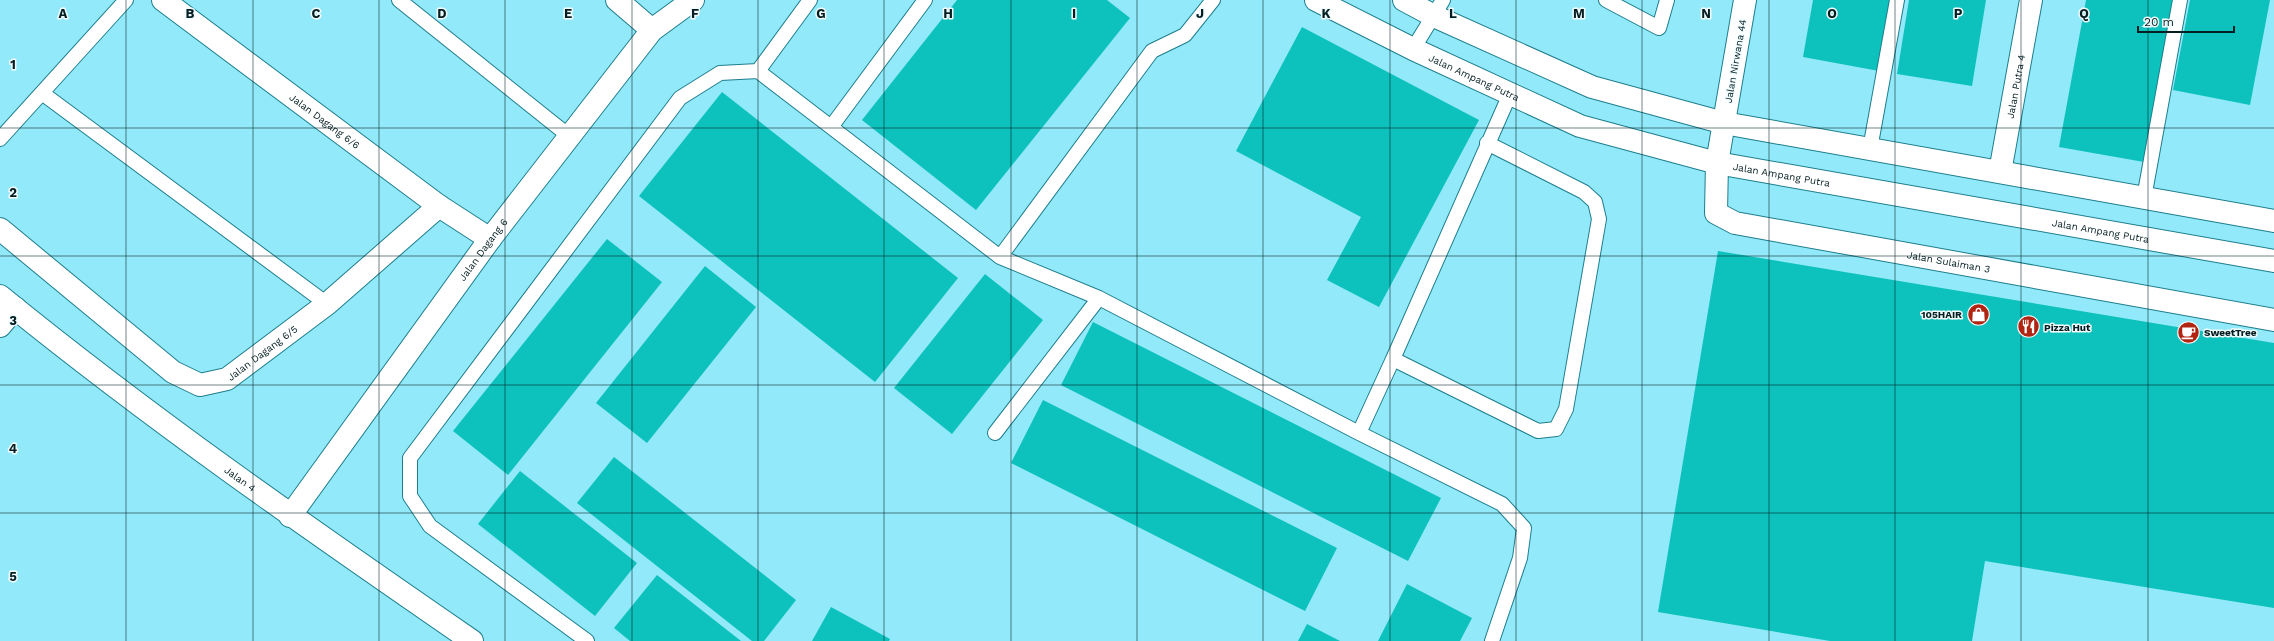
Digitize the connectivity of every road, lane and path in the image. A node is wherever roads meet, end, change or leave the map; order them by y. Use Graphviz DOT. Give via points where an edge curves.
graph roads {
  1 [pos="126,0"];
  2 [pos="163,0"];
  3 [pos="399,0"];
  4 [pos="617,0"];
  5 [pos="693,0"];
  6 [pos="810,0"];
  7 [pos="925,0"];
  8 [pos="1212,0"];
  9 [pos="1316,0"];
  10 [pos="1404,0"];
  11 [pos="1606,0"];
  12 [pos="1667,0"];
  13 [pos="1746,0"];
  14 [pos="1897,0"];
  15 [pos="2030,0"];
  16 [pos="2180,0"];
  17 [pos="1438,8"];
  18 [pos="652,30"];
  19 [pos="1413,49"];
  20 [pos="758,71"];
  21 [pos="42,93"];
  22 [pos="1510,94"];
  23 [pos="1724,123"];
  24 [pos="831,127"];
  25 [pos="569,136"];
  26 [pos="0,139"];
  27 [pos="1487,143"];
  28 [pos="1870,149"];
  29 [pos="1717,163"];
  30 [pos="2000,172"];
  31 [pos="2144,198"];
  32 [pos="439,206"];
  33 [pos="2274,221"];
  34 [pos="0,229"];
  35 [pos="490,239"];
  36 [pos="1000,257"];
  37 [pos="2274,261"];
  38 [pos="1099,298"];
  39 [pos="8,302"];
  40 [pos="327,304"];
  41 [pos="2274,320"];
  42 [pos="0,326"];
  43 [pos="1393,359"];
  44 [pos="995,433"];
  45 [pos="1359,433"];
  46 [pos="290,516"];
  47 [pos="472,641"];
  48 [pos="587,641"];
  49 [pos="1492,641"];
  1 -- 21 [label="lane"];
  2 -- 32 [label="street, Jalan Dagang 6/6"];
  3 -- 25 [label="lane"];
  4 -- 18 [label="street"];
  5 -- 18 [label="street, Jalan Dagang 6"];
  6 -- 20 [label="lane"];
  7 -- 24 [label="lane"];
  8 -- 36 [label="lane" via="1185,35 1152,51"];
  9 -- 19 [label="street, Jalan Ampang Putra"];
  10 -- 17 [label="street"];
  11 -- 12 [label="lane" via="1659,28"];
  13 -- 23 [label="street, Jalan Nirwana 44"];
  14 -- 28 [label="lane"];
  15 -- 30 [label="street, Jalan Putra 4"];
  16 -- 31 [label="lane"];
  17 -- 19 [label="lane"];
  17 -- 23 [label="street" via="1592,87"];
  18 -- 25 [label="street, Jalan Dagang 6"];
  19 -- 22 [label="street, Jalan Ampang Putra"];
  20 -- 24 [label="lane"];
  20 -- 48 [label="lane" via="720,74 680,98 410,458 410,496 430,526"];
  21 -- 26 [label="lane"];
  21 -- 40 [label="lane"];
  22 -- 27 [label="lane"];
  22 -- 29 [label="street, Jalan Ampang Putra" via="1580,126"];
  23 -- 28 [label="street"];
  23 -- 29 [label="street, Jalan Sulaiman 3"];
  24 -- 36 [label="lane"];
  25 -- 35 [label="street, Jalan Dagang 6"];
  27 -- 43 [label="lane"];
  27 -- 43 [label="lane" via="1584,192 1595,202 1599,219 1566,409 1556,429 1538,431"];
  28 -- 30 [label="street"];
  29 -- 37 [label="street, Jalan Ampang Putra"];
  29 -- 41 [label="street, Jalan Sulaiman 3" via="1716,213 1735,223"];
  30 -- 31 [label="street"];
  31 -- 33 [label="street"];
  32 -- 35 [label="street, Jalan Dagang 6/6"];
  32 -- 40 [label="street, Jalan Dagang 6/5"];
  34 -- 40 [label="street, Jalan Dagang 6/5" via="173,372 200,385 227,379"];
  35 -- 46 [label="street, Jalan Dagang 6"];
  36 -- 38 [label="lane"];
  38 -- 44 [label="lane"];
  38 -- 45 [label="lane"];
  39 -- 42 [label="street"];
  39 -- 46 [label="street, Jalan 4"];
  43 -- 45 [label="lane"];
  45 -- 49 [label="lane" via="1502,504 1524,528 1520,558"];
  46 -- 47 [label="street, Jalan 4"];
}
